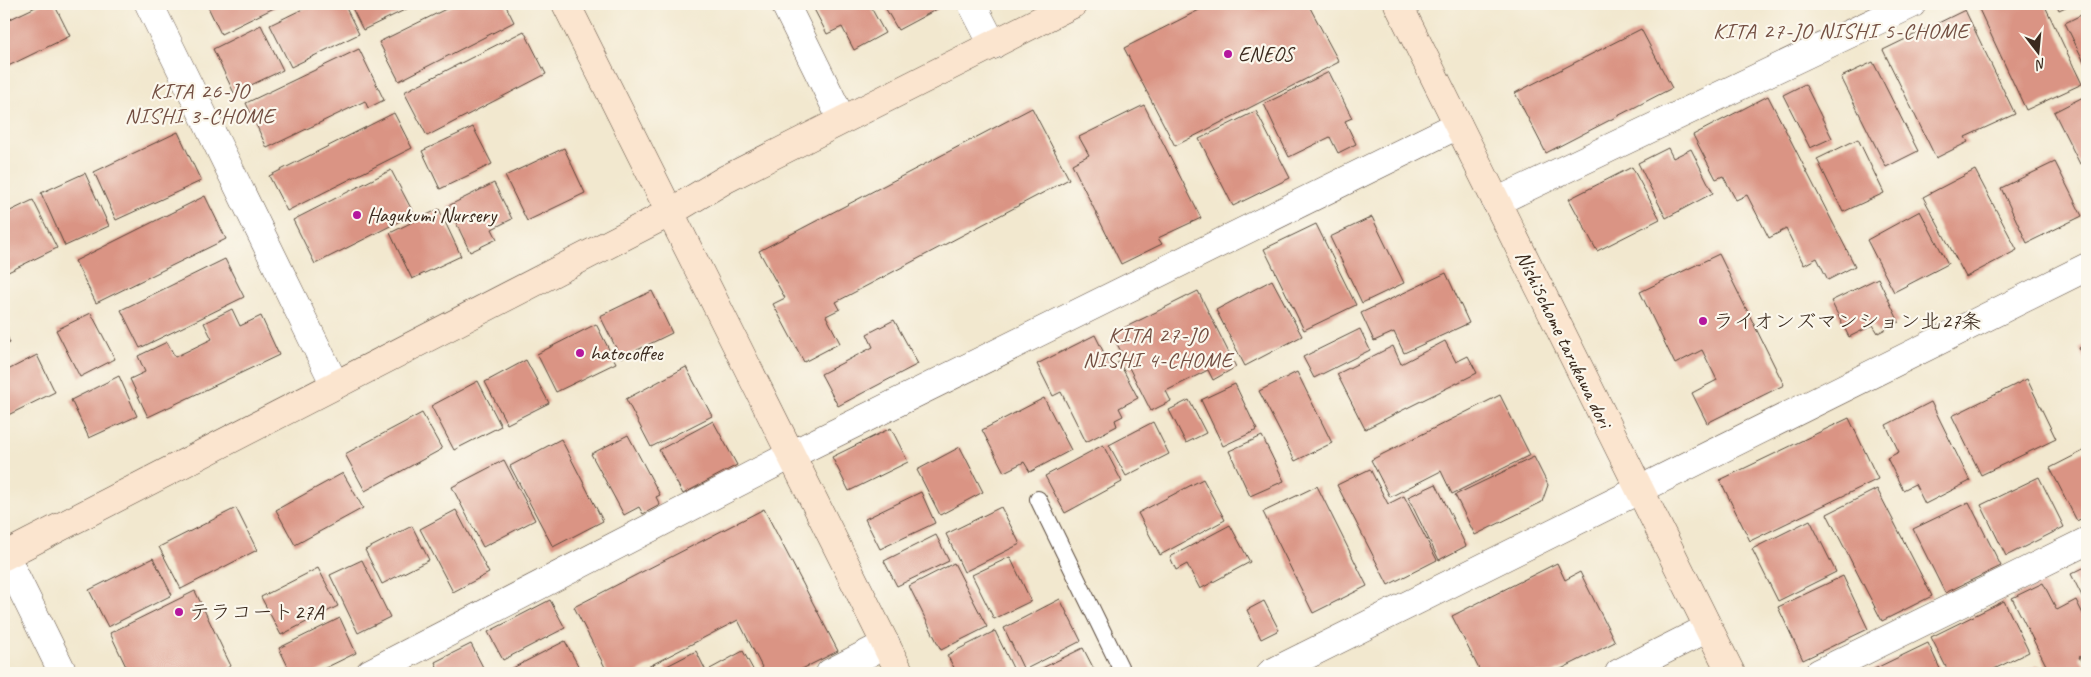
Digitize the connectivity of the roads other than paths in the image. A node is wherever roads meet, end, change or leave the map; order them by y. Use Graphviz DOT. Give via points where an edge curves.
graph roads {
  1 [pos="149,4"];
  2 [pos="566,4"];
  3 [pos="784,4"];
  4 [pos="972,4"];
  5 [pos="1072,4"];
  6 [pos="1398,4"];
  7 [pos="1912,4"];
  8 [pos="993,45"];
  9 [pos="842,120"];
  10 [pos="1458,125"];
  11 [pos="1496,202"];
  12 [pos="669,213"];
  13 [pos="2087,267"];
  14 [pos="335,385"];
  15 [pos="791,455"];
  16 [pos="1640,491"];
  17 [pos="1038,499"];
  18 [pos="2087,541"];
  19 [pos="4,555"];
  20 [pos="1708,628"];
  21 [pos="886,644"];
  22 [pos="63,673"];
  23 [pos="370,673"];
  24 [pos="830,673"];
  25 [pos="900,673"];
  26 [pos="1123,673"];
  27 [pos="1271,673"];
  28 [pos="1619,673"];
  29 [pos="1731,673"];
  30 [pos="1819,673"];
  1 -- 14 [label="street"];
  2 -- 12 [label="street"];
  3 -- 9 [label="street"];
  4 -- 8 [label="street"];
  5 -- 8 [label="street"];
  6 -- 10 [label="street, Nishi5chome tarukawa dori"];
  7 -- 11 [label="street"];
  8 -- 9 [label="street"];
  9 -- 12 [label="street" via="726,179"];
  10 -- 11 [label="street, Nishi5chome tarukawa dori"];
  10 -- 15 [label="street"];
  11 -- 16 [label="street, Nishi5chome tarukawa dori"];
  12 -- 14 [label="street"];
  12 -- 15 [label="street"];
  13 -- 16 [label="street"];
  14 -- 19 [label="street"];
  15 -- 21 [label="street"];
  15 -- 23 [label="street"];
  16 -- 20 [label="street, Nishi5chome tarukawa dori"];
  16 -- 27 [label="street"];
  17 -- 26 [label="lane"];
  18 -- 30 [label="street"];
  19 -- 22 [label="street"];
  20 -- 28 [label="street"];
  20 -- 29 [label="street, Nishi5chome tarukawa dori"];
  21 -- 24 [label="street"];
  21 -- 25 [label="street"];
}
